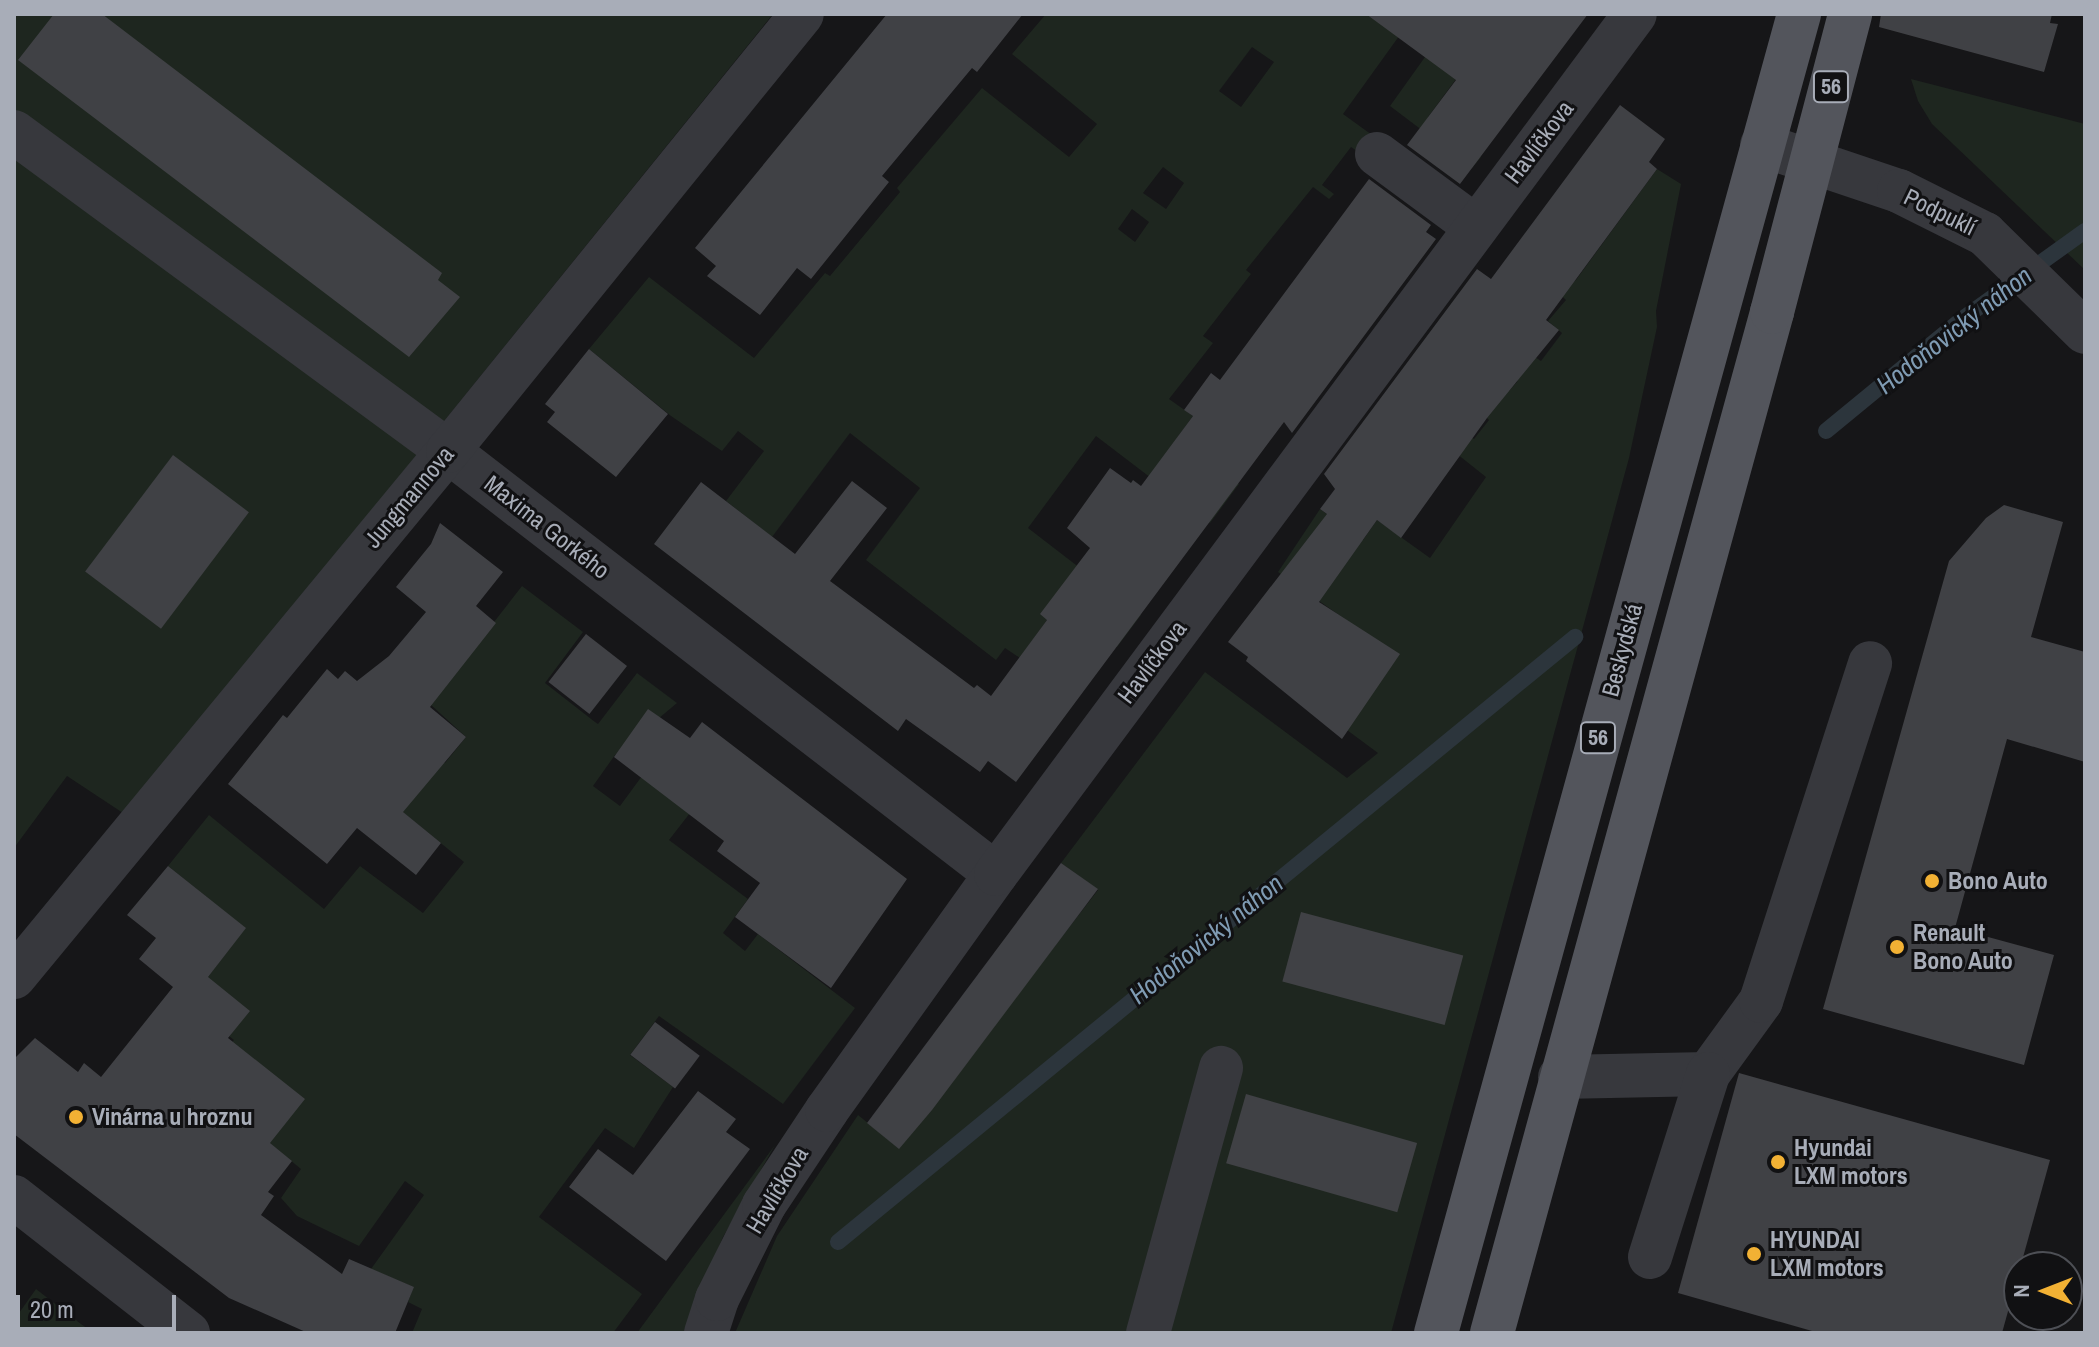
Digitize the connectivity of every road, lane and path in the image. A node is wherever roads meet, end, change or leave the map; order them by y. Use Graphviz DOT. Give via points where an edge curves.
graph roads {
  1 [pos="802,14"];
  2 [pos="1635,14"];
  3 [pos="1799,14"];
  4 [pos="1850,14"];
  5 [pos="14,132"];
  6 [pos="1762,145"];
  7 [pos="1377,154"];
  8 [pos="1811,160"];
  9 [pos="1476,227"];
  10 [pos="2073,319"];
  11 [pos="448,451"];
  12 [pos="1870,663"];
  13 [pos="996,874"];
  14 [pos="14,977"];
  15 [pos="1221,1068"];
  16 [pos="1708,1074"];
  17 [pos="1560,1077"];
  18 [pos="14,1197"];
  19 [pos="1650,1257"];
  20 [pos="188,1333"];
  21 [pos="706,1333"];
  22 [pos="1148,1333"];
  23 [pos="1436,1333"];
  24 [pos="1492,1333"];
  1 -- 11 [label="street, Jungmannova"];
  2 -- 9 [label="street, Havlíčkova"];
  3 -- 6 [label="main road, Beskydská / 56"];
  4 -- 8 [label="main road, 56"];
  5 -- 11 [label="street, Maxima Gorkého"];
  6 -- 8 [label="street, Podpuklí"];
  6 -- 23 [label="main road, Beskydská / 56"];
  7 -- 9 [label="street"];
  8 -- 10 [label="street, Podpuklí" via="1899,191 1985,234"];
  8 -- 17 [label="main road, 56"];
  9 -- 13 [label="street, Havlíčkova"];
  11 -- 13 [label="street, Maxima Gorkého"];
  11 -- 14 [label="street, Jungmannova"];
  12 -- 16 [label="street" via="1761,1001"];
  13 -- 21 [label="street, Havlíčkova" via="764,1205 717,1299"];
  15 -- 22 [label="street"];
  16 -- 17 [label="street"];
  16 -- 19 [label="street"];
  17 -- 24 [label="main road, 56"];
  18 -- 20 [label="street"];
}
